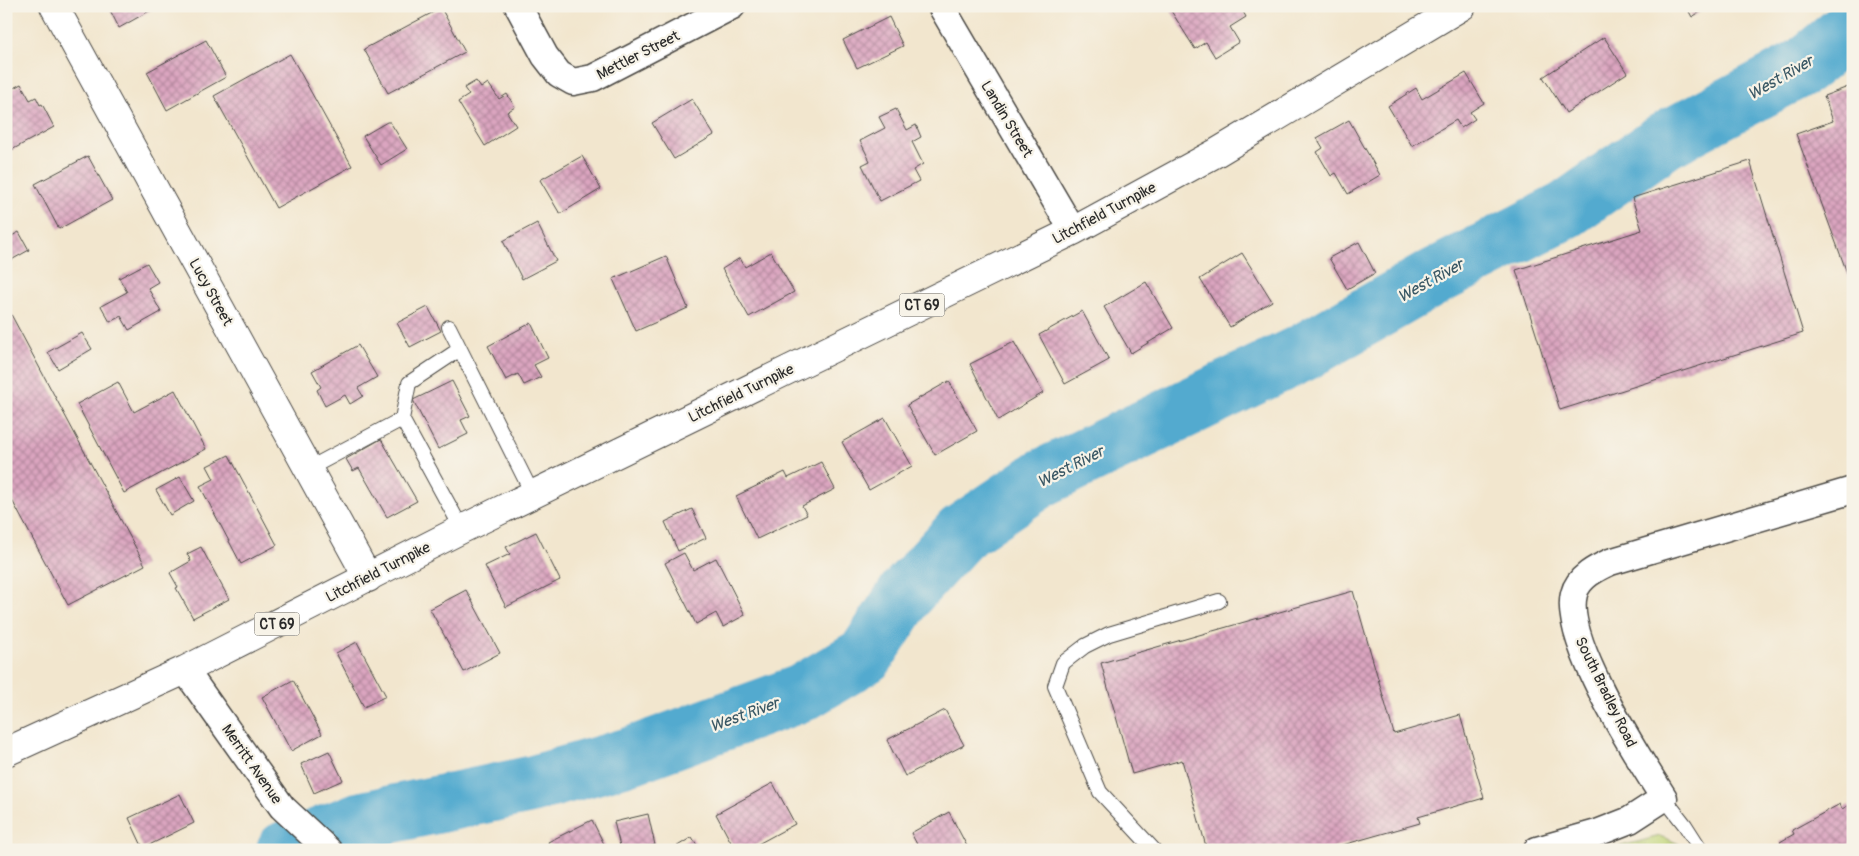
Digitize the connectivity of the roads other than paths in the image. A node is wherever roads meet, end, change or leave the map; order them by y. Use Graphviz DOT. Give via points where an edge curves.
graph roads {
  1 [pos="54,6"];
  2 [pos="518,6"];
  3 [pos="732,6"];
  4 [pos="941,6"];
  5 [pos="1462,6"];
  6 [pos="1073,231"];
  7 [pos="449,327"];
  8 [pos="460,349"];
  9 [pos="402,419"];
  10 [pos="308,469"];
  11 [pos="533,495"];
  12 [pos="1850,498"];
  13 [pos="462,529"];
  14 [pos="368,578"];
  15 [pos="1219,601"];
  16 [pos="186,670"];
  17 [pos="6,752"];
  18 [pos="1664,798"];
  19 [pos="328,850"];
  20 [pos="1154,850"];
  21 [pos="1537,850"];
  22 [pos="1701,850"];
  1 -- 10 [label="main road, Lucy Street"];
  2 -- 3 [label="street, Mettler Street" via="545,56 559,74 573,82 593,78"];
  4 -- 6 [label="street, Landin Street"];
  5 -- 6 [label="main road, Litchfield Turnpike / CT 69" via="1216,153"];
  6 -- 11 [label="main road, Litchfield Turnpike / CT 69"];
  7 -- 8 [label="lane"];
  8 -- 9 [label="lane" via="410,382"];
  8 -- 11 [label="lane"];
  9 -- 10 [label="lane"];
  9 -- 13 [label="lane"];
  10 -- 14 [label="main road, Lucy Street"];
  11 -- 13 [label="main road, Litchfield Turnpike / CT 69"];
  12 -- 18 [label="street, South Bradley Road" via="1610,562 1583,578 1574,592 1573,612 1584,654 1635,752"];
  13 -- 14 [label="main road, Litchfield Turnpike / CT 69"];
  14 -- 16 [label="main road, Litchfield Turnpike / CT 69"];
  15 -- 20 [label="lane" via="1109,634 1085,646 1063,662 1055,686 1100,792"];
  16 -- 17 [label="main road, Litchfield Turnpike / CT 69"];
  16 -- 19 [label="street, Merritt Avenue" via="282,808"];
  18 -- 21 [label="street" via="1630,820"];
  18 -- 22 [label="lane"];
}
